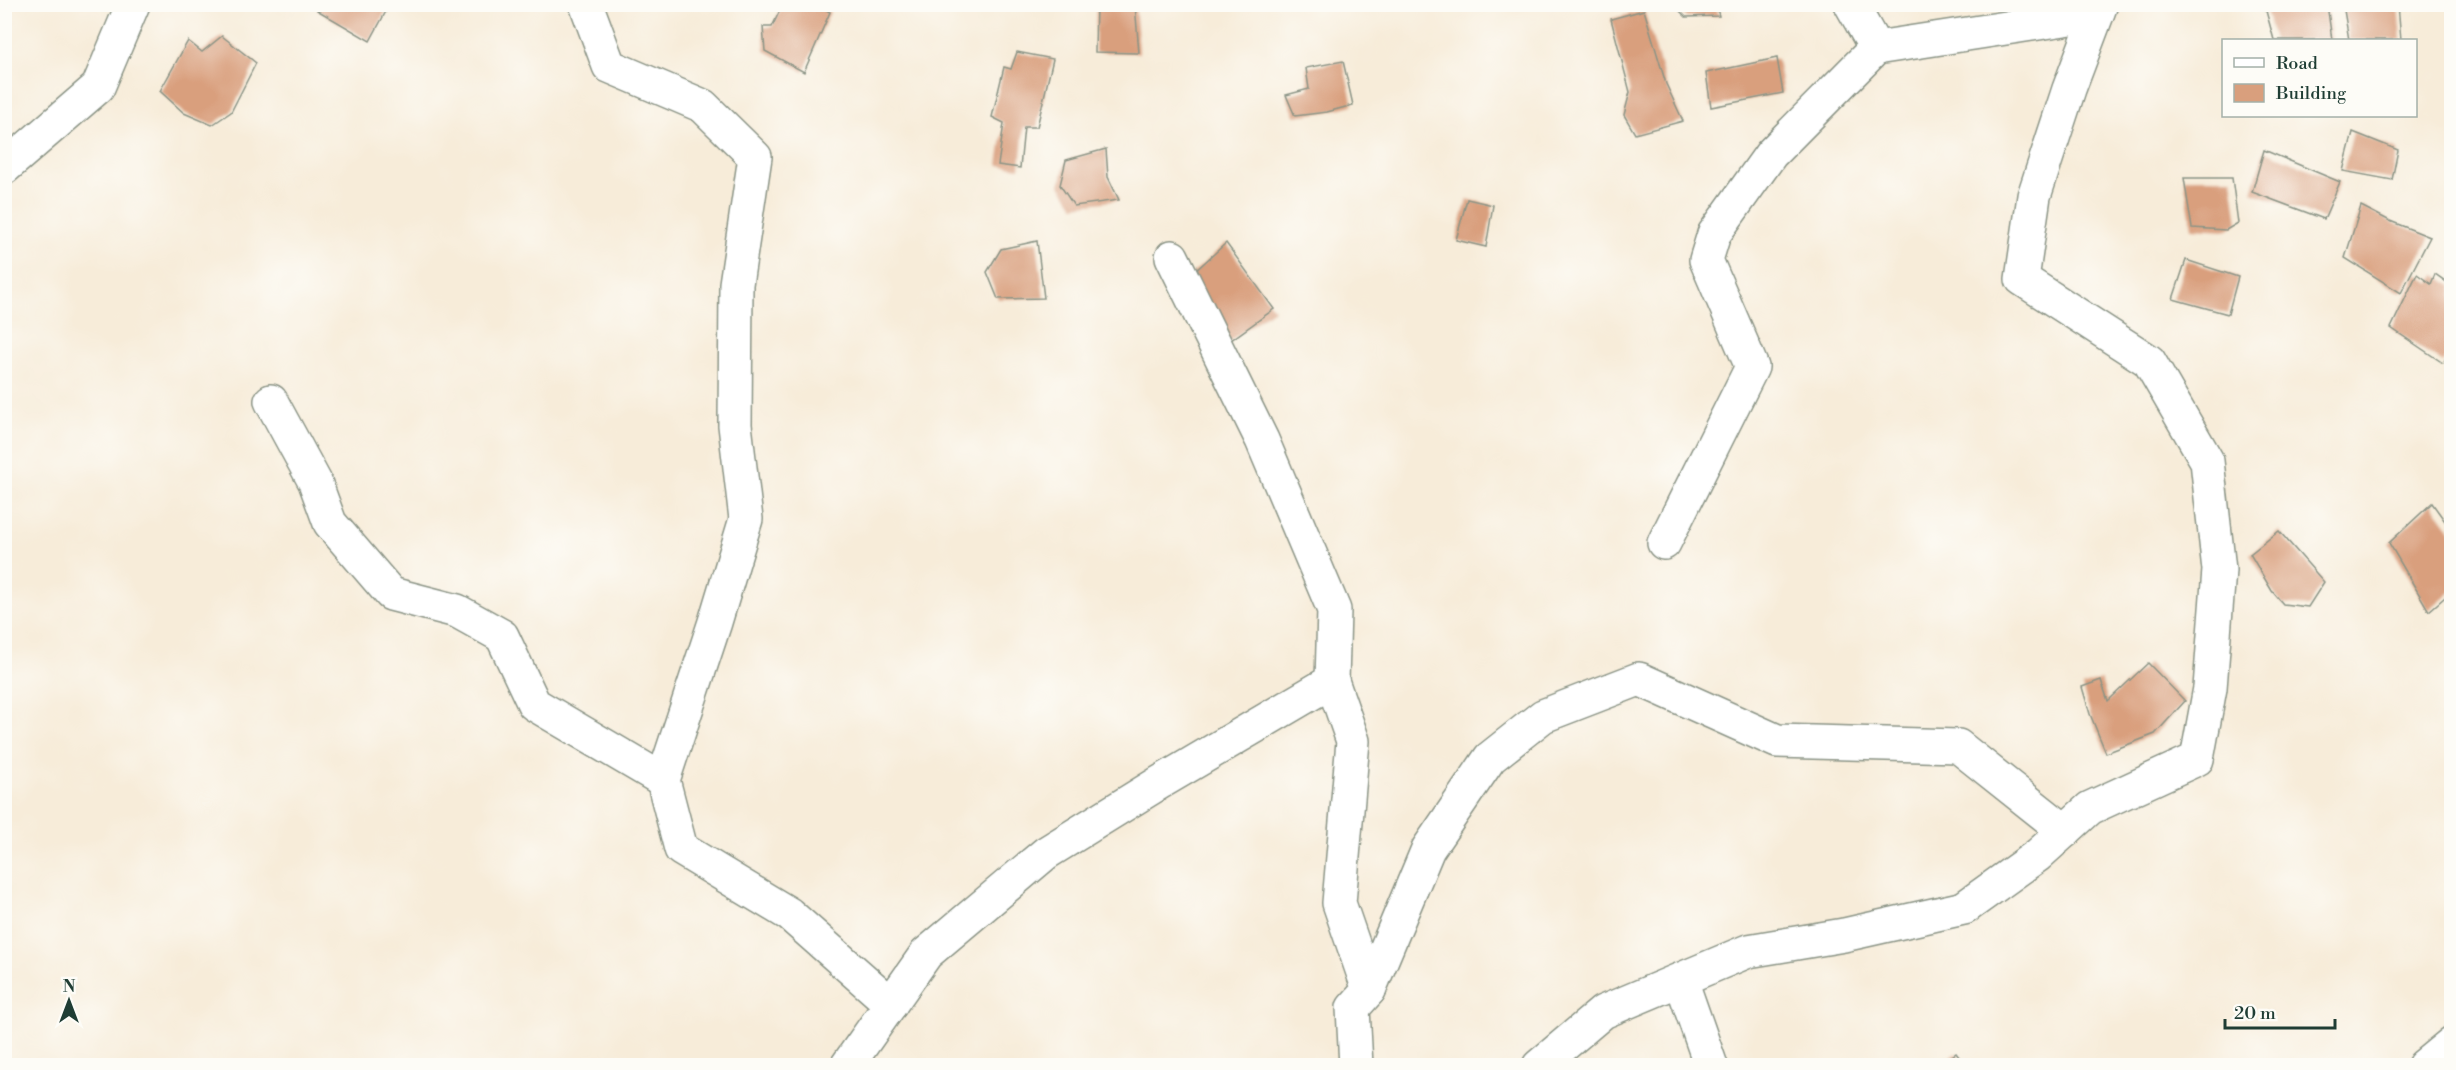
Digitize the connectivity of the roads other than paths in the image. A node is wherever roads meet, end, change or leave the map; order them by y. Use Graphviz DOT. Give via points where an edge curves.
graph roads {
  1 [pos="133,4"];
  2 [pos="586,4"];
  3 [pos="1851,4"];
  4 [pos="2099,9"];
  5 [pos="1876,48"];
  6 [pos="4,168"];
  7 [pos="1172,257"];
  8 [pos="271,401"];
  9 [pos="1664,543"];
  10 [pos="1332,681"];
  11 [pos="663,780"];
  12 [pos="2065,831"];
  13 [pos="1681,980"];
  14 [pos="1369,990"];
  15 [pos="891,1004"];
  16 [pos="2451,1043"];
  17 [pos="847,1065"];
  18 [pos="1356,1065"];
  19 [pos="1539,1065"];
  20 [pos="1711,1065"];
  21 [pos="2424,1065"];
  1 -- 6 [label="street" via="98,87"];
  2 -- 11 [label="street" via="609,66 703,106 755,157 736,284 735,425 746,519"];
  3 -- 5 [label="street"];
  4 -- 5 [label="street"];
  4 -- 12 [label="street" via="2034,196 2022,279 2149,361 2207,461 2219,570 2210,688 2198,759 2090,808"];
  5 -- 9 [label="street" via="1771,154 1714,234 1706,260 1752,367"];
  7 -- 10 [label="street" via="1262,440 1334,610"];
  8 -- 11 [label="street" via="315,482 330,523 391,594 457,611 502,636 534,704"];
  10 -- 14 [label="street" via="1353,741 1339,903"];
  10 -- 15 [label="street" via="1046,853 926,954"];
  11 -- 15 [label="street" via="681,849 789,914"];
  12 -- 13 [label="street" via="1964,908 1844,935 1748,951"];
  12 -- 14 [label="street" via="1958,746 1777,741 1639,679 1543,716 1490,758 1428,849"];
  13 -- 19 [label="street" via="1603,1012"];
  13 -- 20 [label="street"];
  14 -- 18 [label="street" via="1353,1008"];
  15 -- 17 [label="street"];
  16 -- 21 [label="street"];
}
